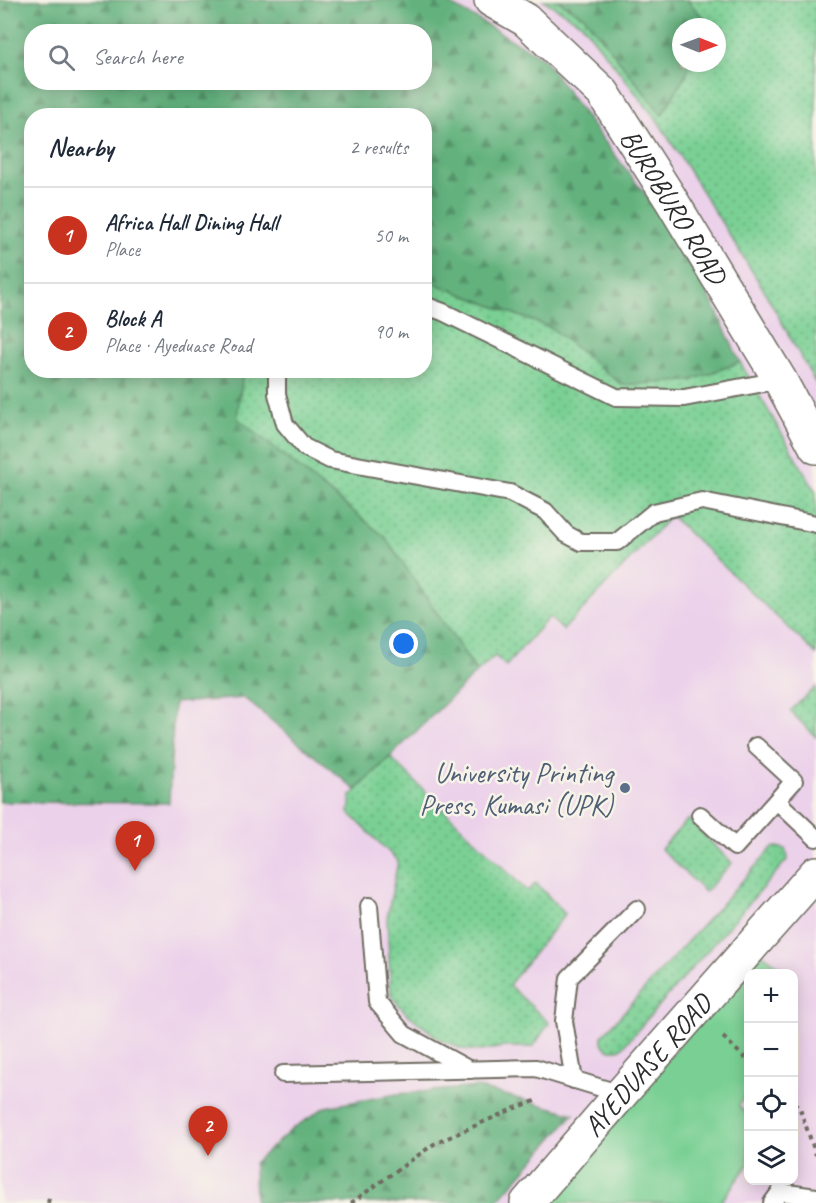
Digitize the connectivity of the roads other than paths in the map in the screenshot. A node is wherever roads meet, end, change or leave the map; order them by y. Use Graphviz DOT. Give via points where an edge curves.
graph roads {
  1 [pos="491,0"];
  2 [pos="432,309"];
  3 [pos="277,378"];
  4 [pos="780,380"];
  5 [pos="816,447"];
  6 [pos="816,524"];
  7 [pos="756,746"];
  8 [pos="777,801"];
  9 [pos="700,815"];
  10 [pos="816,838"];
  11 [pos="816,873"];
  12 [pos="369,906"];
  13 [pos="637,909"];
  14 [pos="470,1070"];
  15 [pos="283,1074"];
  16 [pos="580,1082"];
  17 [pos="621,1094"];
  18 [pos="816,1197"];
  19 [pos="527,1203"];
  20 [pos="772,1203"];
  1 -- 4 [label="street, BUROBURO ROAD" via="526,20 603,93"];
  2 -- 4 [label="lane" via="616,397 684,398"];
  3 -- 6 [label="lane" via="285,424 304,447 330,460 510,494 545,511 566,534 581,542 617,542 654,512 702,501"];
  4 -- 5 [label="street, BUROBURO ROAD"];
  7 -- 8 [label="lane" via="794,782"];
  8 -- 9 [label="lane" via="735,846"];
  8 -- 10 [label="lane"];
  11 -- 17 [label="street, AYEDUASE ROAD"];
  12 -- 14 [label="lane" via="377,1002 404,1034"];
  13 -- 16 [label="lane" via="569,978 564,1021"];
  14 -- 15 [label="lane"];
  14 -- 16 [label="lane" via="536,1068"];
  16 -- 17 [label="lane"];
  17 -- 19 [label="street, AYEDUASE ROAD"];
  18 -- 20 [label="lane" via="780,1192"];
}
